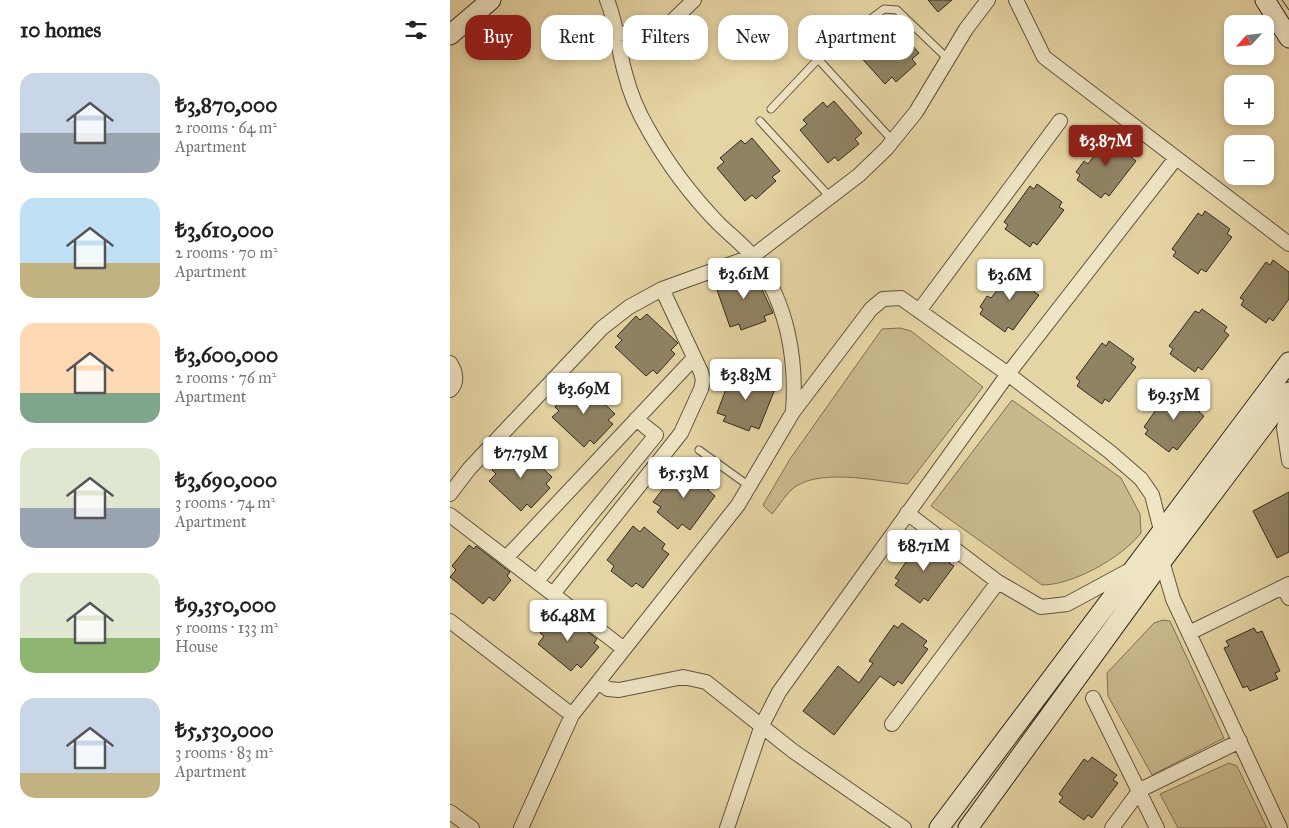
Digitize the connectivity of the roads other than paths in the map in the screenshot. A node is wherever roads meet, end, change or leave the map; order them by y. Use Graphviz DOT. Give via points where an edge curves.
graph roads {
  1 [pos="490,0"];
  2 [pos="607,0"];
  3 [pos="694,0"];
  4 [pos="988,0"];
  5 [pos="1016,0"];
  6 [pos="1265,0"];
  7 [pos="874,15"];
  8 [pos="902,15"];
  9 [pos="914,26"];
  10 [pos="617,34"];
  11 [pos="450,35"];
  12 [pos="1289,38"];
  13 [pos="948,59"];
  14 [pos="817,60"];
  15 [pos="819,60"];
  16 [pos="771,109"];
  17 [pos="760,121"];
  18 [pos="1060,121"];
  19 [pos="893,141"];
  20 [pos="1176,158"];
  21 [pos="831,198"];
  22 [pos="1289,244"];
  23 [pos="752,256"];
  24 [pos="662,289"];
  25 [pos="919,310"];
  26 [pos="694,358"];
  27 [pos="1289,362"];
  28 [pos="450,363"];
  29 [pos="1008,374"];
  30 [pos="450,390"];
  31 [pos="1289,392"];
  32 [pos="1289,408"];
  33 [pos="793,412"];
  34 [pos="636,419"];
  35 [pos="699,450"];
  36 [pos="1289,461"];
  37 [pos="749,486"];
  38 [pos="450,494"];
  39 [pos="907,513"];
  40 [pos="450,515"];
  41 [pos="1161,530"];
  42 [pos="506,558"];
  43 [pos="1162,560"];
  44 [pos="1130,570"];
  45 [pos="536,581"];
  46 [pos="998,582"];
  47 [pos="1287,590"];
  48 [pos="553,594"];
  49 [pos="450,621"];
  50 [pos="1189,633"];
  51 [pos="624,649"];
  52 [pos="598,682"];
  53 [pos="1093,698"];
  54 [pos="572,715"];
  55 [pos="892,724"];
  56 [pos="762,725"];
  57 [pos="1240,741"];
  58 [pos="1140,790"];
  59 [pos="450,812"];
  60 [pos="472,828"];
  61 [pos="521,828"];
  62 [pos="727,828"];
  63 [pos="904,828"];
  64 [pos="938,828"];
  65 [pos="968,828"];
  66 [pos="1112,828"];
  67 [pos="1157,828"];
  68 [pos="1280,828"];
  1 -- 11 [label="main road"];
  2 -- 10 [label="street"];
  3 -- 10 [label="street" via="662,32"];
  4 -- 13 [label="street"];
  5 -- 20 [label="street" via="1044,57"];
  6 -- 12 [label="main road"];
  7 -- 8 [label="lane" via="888,8"];
  9 -- 13 [label="lane"];
  10 -- 23 [label="street" via="630,91 652,137 701,203"];
  13 -- 19 [label="street" via="916,112"];
  14 -- 16 [label="lane"];
  15 -- 19 [label="lane"];
  17 -- 21 [label="lane"];
  18 -- 25 [label="street"];
  19 -- 21 [label="street"];
  20 -- 22 [label="street"];
  20 -- 29 [label="street"];
  21 -- 23 [label="street"];
  23 -- 24 [label="street"];
  23 -- 33 [label="street" via="772,289 786,324 794,378"];
  24 -- 26 [label="street"];
  24 -- 38 [label="street" via="602,328 469,469"];
  25 -- 29 [label="street"];
  25 -- 33 [label="street" via="901,298 883,298 876,303"];
  26 -- 34 [label="street"];
  26 -- 48 [label="street" via="702,375 702,384 681,432"];
  27 -- 41 [label="main road"];
  28 -- 30 [label="street" via="456,380"];
  29 -- 39 [label="street"];
  29 -- 41 [label="street" via="1141,479 1152,496"];
  31 -- 43 [label="main road"];
  32 -- 36 [label="street" via="1284,428"];
  33 -- 37 [label="street"];
  34 -- 42 [label="street"];
  34 -- 45 [label="street" via="656,435"];
  35 -- 37 [label="lane"];
  37 -- 51 [label="street" via="738,505"];
  39 -- 46 [label="street"];
  39 -- 56 [label="street" via="779,692"];
  40 -- 42 [label="street"];
  41 -- 43 [label="street"];
  41 -- 44 [label="main road"];
  42 -- 45 [label="street"];
  43 -- 50 [label="street" via="1173,599"];
  43 -- 65 [label="main road"];
  44 -- 46 [label="street" via="1076,600 1049,608 1041,607"];
  44 -- 64 [label="main road"];
  45 -- 48 [label="street"];
  46 -- 55 [label="street"];
  47 -- 50 [label="street"];
  48 -- 51 [label="street"];
  49 -- 54 [label="street"];
  50 -- 57 [label="street"];
  51 -- 52 [label="street"];
  52 -- 54 [label="street"];
  52 -- 56 [label="street" via="608,689 620,690 683,677 697,680 716,688"];
  53 -- 58 [label="street"];
  54 -- 61 [label="street"];
  56 -- 62 [label="street"];
  56 -- 63 [label="street" via="793,751"];
  57 -- 58 [label="street"];
  57 -- 68 [label="street"];
  58 -- 66 [label="street"];
  58 -- 67 [label="street"];
  59 -- 60 [label="street"];
}
